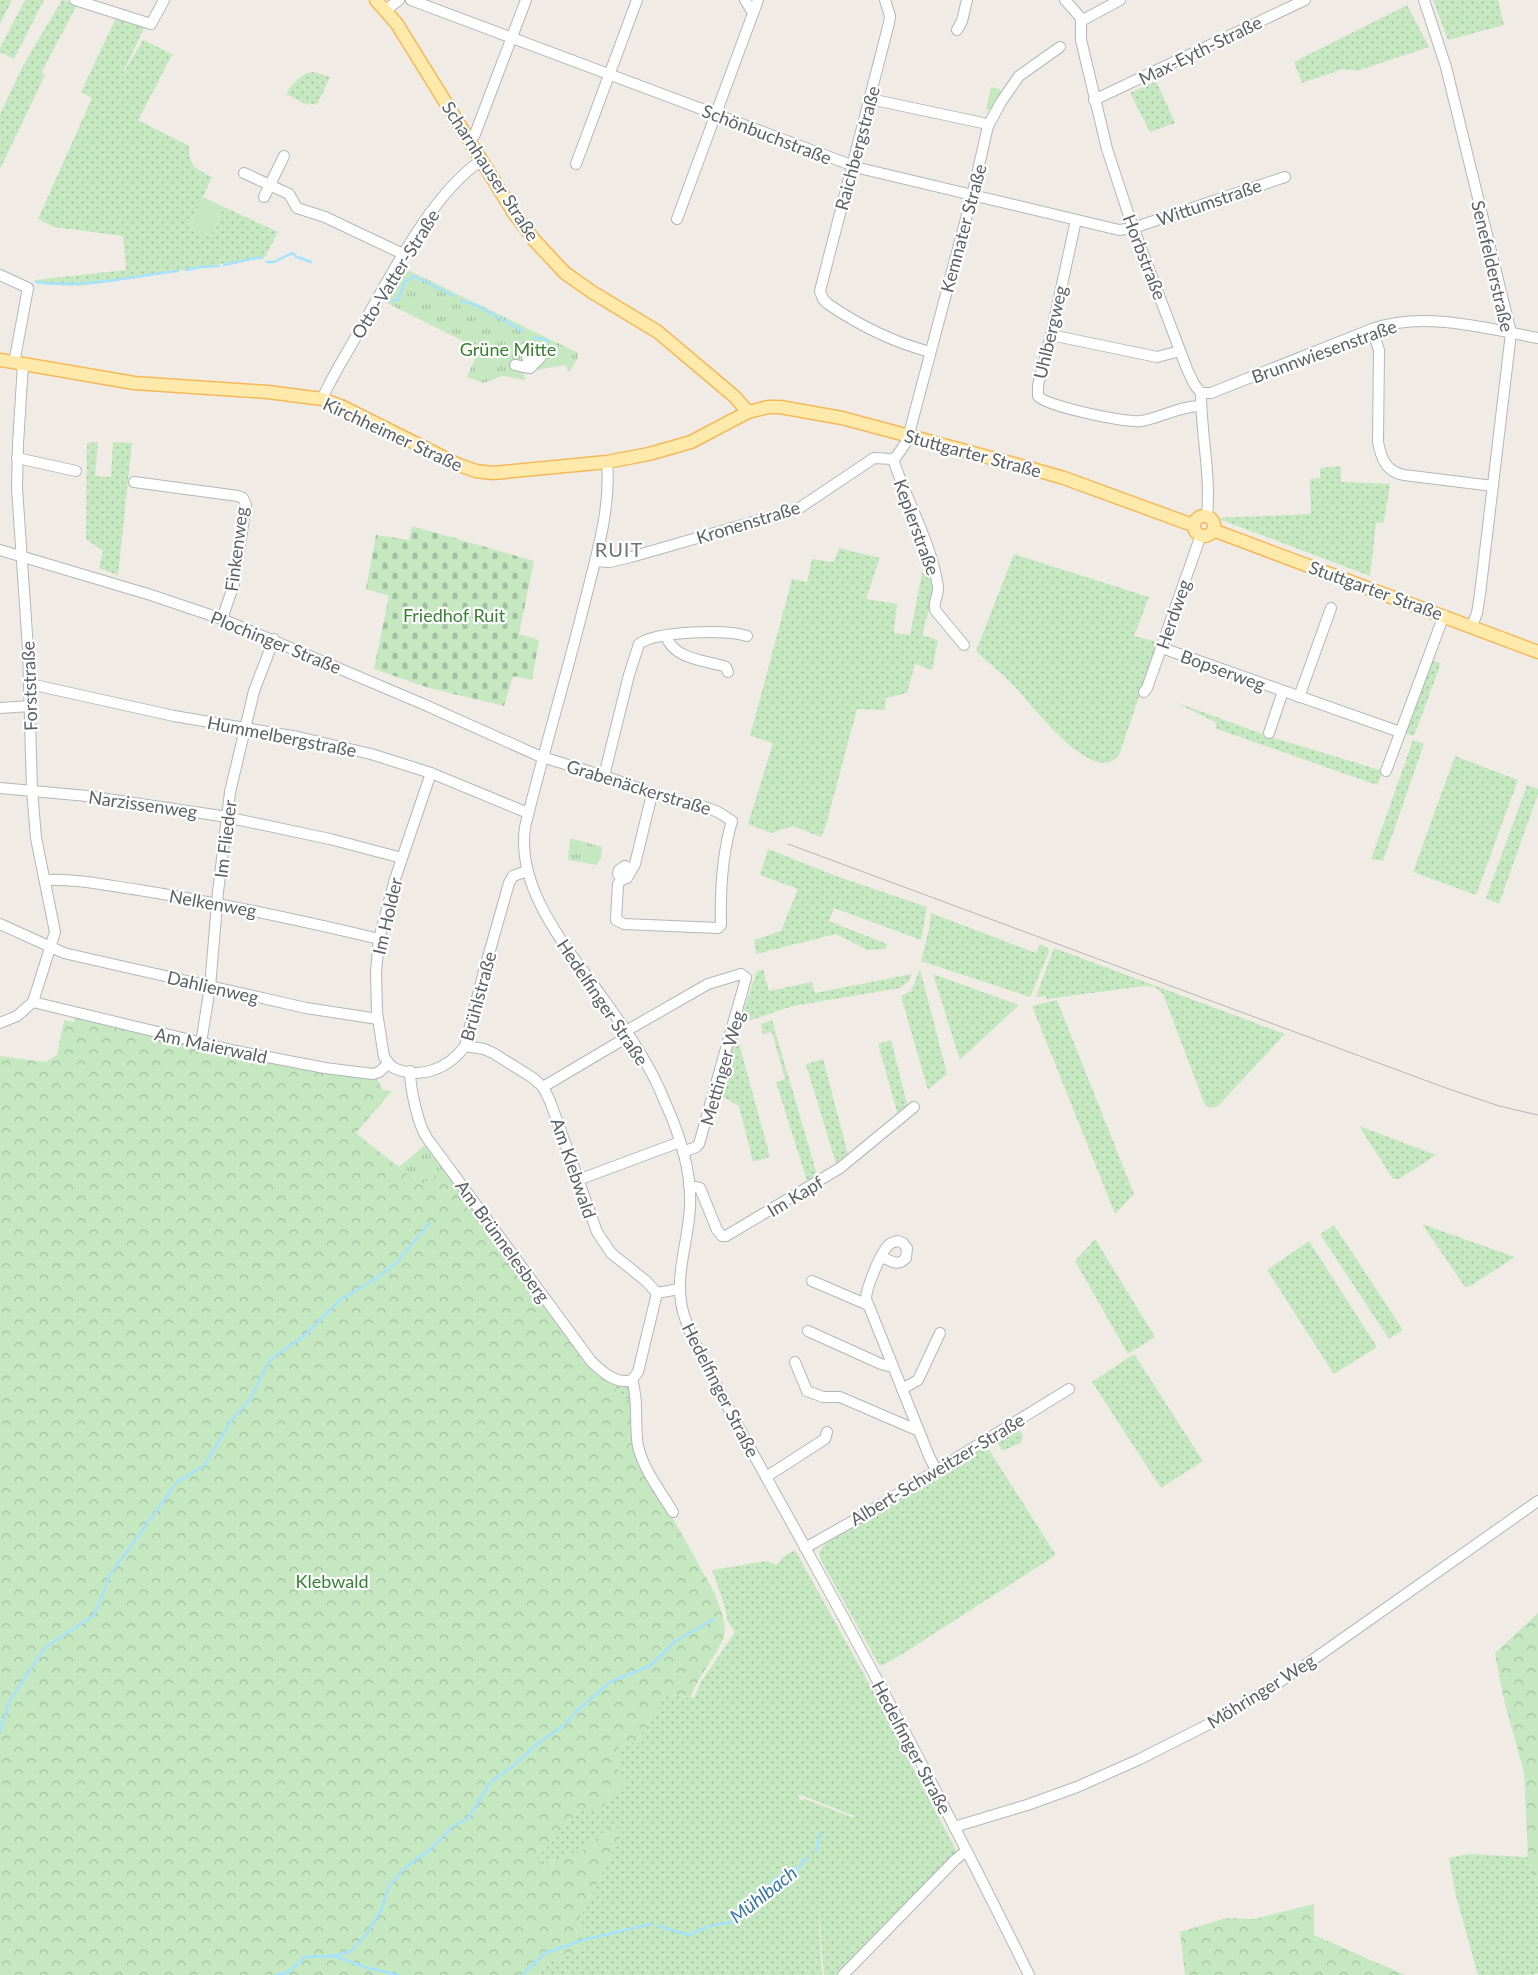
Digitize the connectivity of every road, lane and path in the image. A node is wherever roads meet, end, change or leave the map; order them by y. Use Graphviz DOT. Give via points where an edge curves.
graph roads {
  1 [pos="75,0"];
  2 [pos="164,0"];
  3 [pos="376,0"];
  4 [pos="400,0"];
  5 [pos="411,0"];
  6 [pos="526,0"];
  7 [pos="637,0"];
  8 [pos="745,0"];
  9 [pos="758,0"];
  10 [pos="885,0"];
  11 [pos="967,0"];
  12 [pos="1065,0"];
  13 [pos="1120,0"];
  14 [pos="1305,0"];
  15 [pos="1424,0"];
  16 [pos="386,10"];
  17 [pos="753,14"];
  18 [pos="1082,19"];
  19 [pos="957,30"];
  20 [pos="512,38"];
  21 [pos="1060,47"];
  22 [pos="609,75"];
  23 [pos="870,99"];
  24 [pos="1094,100"];
  25 [pos="716,115"];
  26 [pos="988,126"];
  27 [pos="470,141"];
  28 [pos="284,156"];
  29 [pos="482,160"];
  30 [pos="576,164"];
  31 [pos="852,166"];
  32 [pos="244,173"];
  33 [pos="1285,177"];
  34 [pos="270,185"];
  35 [pos="972,196"];
  36 [pos="264,197"];
  37 [pos="677,219"];
  38 [pos="1076,220"];
  39 [pos="1133,228"];
  40 [pos="403,254"];
  41 [pos="0,275"];
  42 [pos="1372,329"];
  43 [pos="1511,333"];
  44 [pos="1051,335"];
  45 [pos="1538,338"];
  46 [pos="525,348"];
  47 [pos="1180,351"];
  48 [pos="930,352"];
  49 [pos="540,358"];
  50 [pos="0,360"];
  51 [pos="19,364"];
  52 [pos="515,365"];
  53 [pos="532,370"];
  54 [pos="1201,393"];
  55 [pos="322,399"];
  56 [pos="1200,406"];
  57 [pos="748,412"];
  58 [pos="908,436"];
  59 [pos="17,458"];
  60 [pos="893,459"];
  61 [pos="607,462"];
  62 [pos="76,472"];
  63 [pos="134,482"];
  64 [pos="1493,486"];
  65 [pos="1207,516"];
  66 [pos="1198,530"];
  67 [pos="1214,530"];
  68 [pos="0,550"];
  69 [pos="22,557"];
  70 [pos="595,562"];
  71 [pos="1331,608"];
  72 [pos="1444,615"];
  73 [pos="222,619"];
  74 [pos="1472,626"];
  75 [pos="666,636"];
  76 [pos="747,636"];
  77 [pos="274,639"];
  78 [pos="964,645"];
  79 [pos="1162,648"];
  80 [pos="1538,652"];
  81 [pos="728,672"];
  82 [pos="30,684"];
  83 [pos="1144,692"];
  84 [pos="1283,692"];
  85 [pos="1299,697"];
  86 [pos="30,706"];
  87 [pos="0,708"];
  88 [pos="245,729"];
  89 [pos="1400,732"];
  90 [pos="1269,733"];
  91 [pos="544,758"];
  92 [pos="1386,771"];
  93 [pos="431,773"];
  94 [pos="604,776"];
  95 [pos="0,788"];
  96 [pos="32,790"];
  97 [pos="652,794"];
  98 [pos="528,813"];
  99 [pos="227,817"];
  100 [pos="402,858"];
  101 [pos="527,871"];
  102 [pos="44,880"];
  103 [pos="217,903"];
  104 [pos="0,924"];
  105 [pos="379,940"];
  106 [pos="50,947"];
  107 [pos="210,988"];
  108 [pos="33,1002"];
  109 [pos="378,1019"];
  110 [pos="0,1023"];
  111 [pos="628,1034"];
  112 [pos="201,1043"];
  113 [pos="465,1046"];
  114 [pos="388,1064"];
  115 [pos="410,1072"];
  116 [pos="543,1087"];
  117 [pos="914,1107"];
  118 [pos="682,1147"];
  119 [pos="578,1180"];
  120 [pos="690,1186"];
  121 [pos="882,1257"];
  122 [pos="812,1281"];
  123 [pos="679,1289"];
  124 [pos="657,1292"];
  125 [pos="868,1306"];
  126 [pos="808,1331"];
  127 [pos="940,1332"];
  128 [pos="795,1362"];
  129 [pos="893,1367"];
  130 [pos="632,1380"];
  131 [pos="902,1389"];
  132 [pos="1069,1389"];
  133 [pos="919,1431"];
  134 [pos="827,1432"];
  135 [pos="936,1470"];
  136 [pos="766,1477"];
  137 [pos="1538,1501"];
  138 [pos="673,1512"];
  139 [pos="805,1548"];
  140 [pos="954,1826"];
  141 [pos="966,1851"];
  142 [pos="843,1975"];
  143 [pos="1029,1975"];
  1 -- 2 [label="street" via="151,24"];
  3 -- 16 [label="main road, Scharnhauser Straße"];
  4 -- 16 [label="street"];
  5 -- 20 [label="street, Schönbuchstraße"];
  6 -- 20 [label="street"];
  7 -- 22 [label="street"];
  8 -- 17 [label="street"];
  9 -- 17 [label="street"];
  10 -- 23 [label="street, Raichbergstraße" via="890,18"];
  11 -- 19 [label="street"];
  12 -- 18 [label="street"];
  13 -- 18 [label="street"];
  14 -- 24 [label="street, Max-Eyth-Straße"];
  15 -- 43 [label="street, Senefelderstraße" via="1446,68"];
  16 -- 27 [label="main road, Scharnhauser Straße"];
  17 -- 25 [label="street"];
  18 -- 24 [label="street, Horbstraße" via="1081,40"];
  20 -- 22 [label="street, Schönbuchstraße"];
  20 -- 27 [label="street"];
  21 -- 26 [label="street, Kemnater Straße" via="1019,76"];
  22 -- 25 [label="street, Schönbuchstraße"];
  22 -- 30 [label="street"];
  23 -- 26 [label="street"];
  23 -- 31 [label="street, Raichbergstraße"];
  24 -- 39 [label="street, Horbstraße"];
  25 -- 31 [label="street, Schönbuchstraße"];
  25 -- 37 [label="street"];
  26 -- 35 [label="street, Kemnater Straße"];
  27 -- 29 [label="main road, Scharnhauser Straße"];
  28 -- 34 [label="street"];
  29 -- 40 [label="street, Otto-Vatter-Straße" via="442,199"];
  29 -- 57 [label="main road, Scharnhauser Straße" via="505,200 560,268 592,292 658,332 735,397"];
  31 -- 35 [label="street, Schönbuchstraße"];
  31 -- 48 [label="street, Raichbergstraße" via="820,286 821,295 828,304 876,332 898,343"];
  32 -- 34 [label="street"];
  33 -- 39 [label="street, Wittumstraße"];
  34 -- 36 [label="street"];
  34 -- 40 [label="street" via="289,194 299,210 325,217"];
  35 -- 38 [label="street, Schönbuchstraße"];
  35 -- 48 [label="street, Kemnater Straße"];
  38 -- 39 [label="street, Schönbuchstraße" via="1119,230"];
  38 -- 44 [label="street, Uhlbergweg"];
  39 -- 47 [label="street, Horbstraße"];
  40 -- 55 [label="street, Otto-Vatter-Straße"];
  41 -- 51 [label="street, Forststraße" via="28,288"];
  42 -- 43 [label="street, Brunnwiesenstraße" via="1397,322 1417,321"];
  42 -- 54 [label="street, Brunnwiesenstraße" via="1211,393"];
  42 -- 64 [label="street" via="1379,350 1378,442 1387,467 1398,474"];
  43 -- 45 [label="street, Brunnwiesenstraße"];
  43 -- 64 [label="street, Senefelderstraße"];
  44 -- 47 [label="street" via="1157,357"];
  44 -- 56 [label="street, Uhlbergweg" via="1037,391 1045,402 1099,416 1137,421"];
  46 -- 53 [label="street"];
  47 -- 54 [label="street, Horbstraße"];
  48 -- 58 [label="street, Kemnater Straße"];
  49 -- 53 [label="street"];
  50 -- 51 [label="main road, Kirchheimer Straße"];
  51 -- 55 [label="main road, Kirchheimer Straße" via="134,383"];
  51 -- 59 [label="street, Forststraße"];
  52 -- 53 [label="street"];
  54 -- 56 [label="street"];
  55 -- 61 [label="main road, Kirchheimer Straße" via="476,471 501,474"];
  56 -- 65 [label="street" via="1208,469"];
  57 -- 58 [label="main road, Stuttgarter Straße" via="768,407 793,408"];
  57 -- 61 [label="main road, Kirchheimer Straße" via="686,444"];
  58 -- 60 [label="street"];
  58 -- 66 [label="main road, Stuttgarter Straße" via="1064,478"];
  59 -- 62 [label="street"];
  59 -- 69 [label="street, Forststraße"];
  60 -- 70 [label="street, Kronenstraße" via="874,458 798,509 666,548 609,562"];
  60 -- 78 [label="street, Keplerstraße" via="930,552 939,590 935,610"];
  61 -- 70 [label="street, Hedelfinger Straße" via="606,505"];
  63 -- 73 [label="street, Finkenweg" via="243,498 246,505 234,584"];
  64 -- 74 [label="street, Senefelderstraße" via="1480,594"];
  65 -- 66 [label="main road" via="1198,518"];
  65 -- 67 [label="main road" via="1214,523"];
  66 -- 67 [label="main road" via="1207,536"];
  66 -- 79 [label="street, Herdweg"];
  67 -- 72 [label="main road, Stuttgarter Straße"];
  68 -- 69 [label="street, Plochinger Straße"];
  69 -- 73 [label="street, Plochinger Straße"];
  69 -- 82 [label="street, Forststraße"];
  70 -- 91 [label="street, Hedelfinger Straße"];
  71 -- 85 [label="street"];
  72 -- 74 [label="main road, Stuttgarter Straße"];
  72 -- 89 [label="street"];
  73 -- 77 [label="street, Plochinger Straße"];
  74 -- 80 [label="main road, Stuttgarter Straße"];
  75 -- 76 [label="street" via="737,632"];
  75 -- 81 [label="street" via="670,644 683,654 726,667"];
  75 -- 94 [label="street" via="645,640 638,647"];
  77 -- 88 [label="street, Im Flieder" via="254,691"];
  77 -- 91 [label="street, Plochinger Straße"];
  79 -- 83 [label="street, Herdweg"];
  79 -- 84 [label="street, Bopserweg"];
  82 -- 86 [label="street, Forststraße"];
  82 -- 88 [label="street, Hummelbergstraße"];
  84 -- 85 [label="street, Bopserweg"];
  84 -- 90 [label="street, Bopserweg"];
  85 -- 89 [label="street, Bopserweg"];
  86 -- 87 [label="street"];
  86 -- 96 [label="street, Forststraße"];
  88 -- 93 [label="street, Hummelbergstraße" via="346,748"];
  88 -- 99 [label="street, Im Flieder"];
  89 -- 92 [label="street"];
  91 -- 94 [label="street, Grabenäckerstraße"];
  91 -- 98 [label="street, Hedelfinger Straße"];
  93 -- 98 [label="street, Hummelbergstraße"];
  93 -- 100 [label="street, Im Holder"];
  94 -- 97 [label="street, Grabenäckerstraße"];
  95 -- 96 [label="street, Narzissenweg"];
  96 -- 99 [label="street, Narzissenweg"];
  96 -- 102 [label="street, Forststraße"];
  97 -- 97 [label="street, Grabenäckerstraße" via="705,807 732,821 722,873 721,925 718,928 619,923 616,918 618,884 622,880 619,870 625,866 630,870 635,864"];
  98 -- 101 [label="street, Hedelfinger Straße" via="523,844"];
  99 -- 100 [label="street, Narzissenweg" via="330,838"];
  99 -- 103 [label="street, Im Flieder"];
  100 -- 105 [label="street, Im Holder"];
  101 -- 111 [label="street, Hedelfinger Straße" via="546,915"];
  101 -- 113 [label="street, Brühlstraße" via="513,876 509,883"];
  102 -- 103 [label="street, Nelkenweg" via="102,885"];
  102 -- 106 [label="street, Forststraße" via="55,928"];
  103 -- 105 [label="street, Nelkenweg"];
  103 -- 107 [label="street, Im Flieder"];
  104 -- 106 [label="street, Dahlienweg"];
  105 -- 109 [label="street, Im Holder" via="376,972"];
  106 -- 107 [label="street, Dahlienweg"];
  106 -- 108 [label="street, Forststraße"];
  107 -- 109 [label="street, Dahlienweg"];
  107 -- 112 [label="street, Im Flieder"];
  108 -- 110 [label="street" via="17,1016"];
  108 -- 112 [label="street, Am Maierwald"];
  109 -- 114 [label="street, Im Holder"];
  111 -- 116 [label="street"];
  111 -- 118 [label="street, Hedelfinger Straße" via="664,1099"];
  111 -- 118 [label="street, Mettinger Weg" via="708,984 738,975 746,978 700,1144"];
  112 -- 114 [label="street, Am Maierwald" via="351,1072 375,1074"];
  113 -- 115 [label="street, Brühlstraße" via="458,1056 439,1068 424,1073"];
  113 -- 116 [label="street, Am Klebwald" via="493,1053"];
  114 -- 115 [label="street, Brühlstraße"];
  115 -- 130 [label="street, Am Brünnelesberg" via="426,1136 591,1361 616,1380"];
  116 -- 119 [label="street, Am Klebwald"];
  117 -- 120 [label="street, Im Kapf" via="840,1168 726,1236 717,1230 700,1188"];
  118 -- 119 [label="street, Mettinger Weg"];
  118 -- 120 [label="street, Hedelfinger Straße"];
  119 -- 124 [label="street, Am Klebwald" via="601,1240"];
  120 -- 123 [label="street, Hedelfinger Straße"];
  121 -- 125 [label="street" via="867,1291"];
  122 -- 125 [label="street"];
  123 -- 124 [label="street"];
  123 -- 136 [label="street, Hedelfinger Straße" via="681,1307 689,1328"];
  124 -- 130 [label="street" via="638,1372"];
  125 -- 129 [label="street"];
  126 -- 129 [label="street"];
  127 -- 131 [label="street" via="918,1380"];
  128 -- 133 [label="street" via="807,1391 823,1397 840,1397"];
  129 -- 131 [label="street"];
  130 -- 138 [label="street" via="636,1391 639,1450"];
  131 -- 133 [label="street"];
  132 -- 135 [label="street, Albert-Schweitzer-Straße"];
  133 -- 135 [label="street"];
  134 -- 136 [label="street" via="824,1440"];
  135 -- 139 [label="street, Albert-Schweitzer-Straße"];
  136 -- 139 [label="street, Hedelfinger Straße"];
  137 -- 140 [label="street, Möhringer Weg" via="1319,1656 1215,1721 1077,1786 1027,1805"];
  139 -- 140 [label="street, Hedelfinger Straße"];
  140 -- 141 [label="street, Hedelfinger Straße"];
  141 -- 142 [label="street"];
  141 -- 143 [label="street, Hedelfinger Straße"];
}
